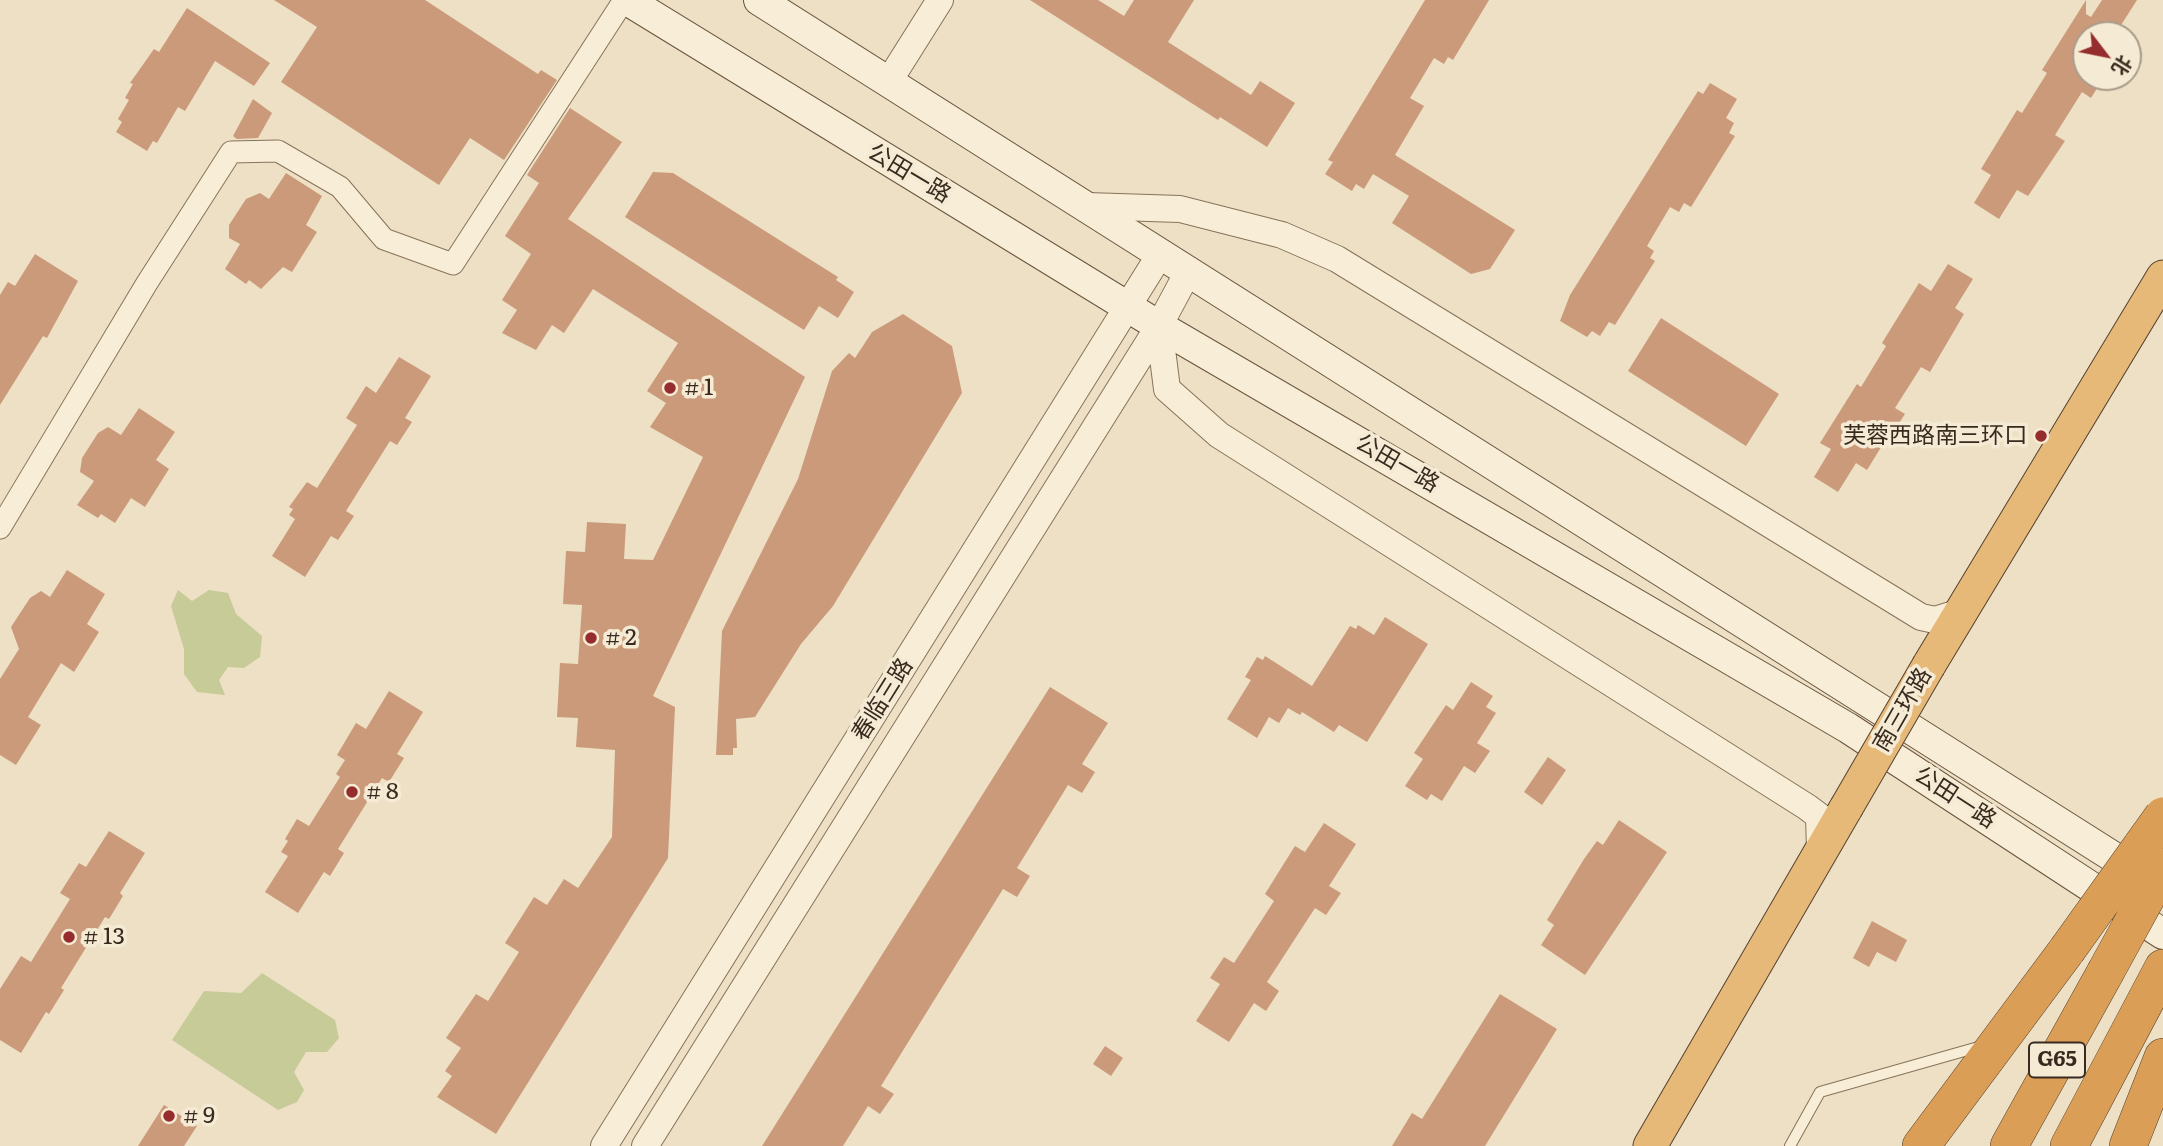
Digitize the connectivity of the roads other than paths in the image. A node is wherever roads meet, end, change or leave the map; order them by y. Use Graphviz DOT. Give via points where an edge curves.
graph roads {
  1 [pos="626,0"];
  2 [pos="759,0"];
  3 [pos="940,0"];
  4 [pos="889,81"];
  5 [pos="1087,206"];
  6 [pos="1161,253"];
  7 [pos="1189,270"];
  8 [pos="2163,277"];
  9 [pos="1128,307"];
  10 [pos="1159,326"];
  11 [pos="0,528"];
  12 [pos="1961,612"];
  13 [pos="2163,816"];
  14 [pos="1821,851"];
  15 [pos="2163,867"];
  16 [pos="2163,888"];
  17 [pos="2163,934"];
  18 [pos="2154,984"];
  19 [pos="1998,1041"];
  20 [pos="2163,1057"];
  21 [pos="2129,1144"];
  22 [pos="604,1146"];
  23 [pos="645,1146"];
  24 [pos="1650,1146"];
  25 [pos="1790,1146"];
  26 [pos="1921,1146"];
  27 [pos="2009,1146"];
  28 [pos="2068,1146"];
  1 -- 9 [label="main road, 公田一路"];
  1 -- 11 [label="street" via="453,264 384,239 340,187 278,151 232,152 147,282"];
  2 -- 4 [label="main road, 公田一路"];
  3 -- 4 [label="street"];
  4 -- 5 [label="main road, 公田一路"];
  5 -- 6 [label="main road, 公田一路"];
  5 -- 12 [label="street" via="1180,209 1283,235 1337,259 1921,617 1934,620"];
  6 -- 7 [label="main road, 公田一路"];
  6 -- 9 [label="street, 春临三路"];
  7 -- 10 [label="street, 春临三路"];
  7 -- 16 [label="main road, 公田一路"];
  8 -- 12 [label="highway, 南三环路"];
  9 -- 10 [label="main road, 公田一路"];
  9 -- 22 [label="street, 春临三路"];
  10 -- 14 [label="street" via="1167,389 1219,435 1807,807 1819,816"];
  10 -- 17 [label="main road, 公田一路" via="1848,728"];
  10 -- 23 [label="street, 春临三路"];
  12 -- 14 [label="highway, 南三环路, bridge"];
  13 -- 19 [label="highway, bridge"];
  14 -- 24 [label="highway, 南三环路"];
  15 -- 27 [label="highway, G65, bridge"];
  18 -- 28 [label="highway, G65"];
  19 -- 25 [label="lane" via="1820,1092"];
  19 -- 26 [label="highway"];
  20 -- 21 [label="highway"];
}
